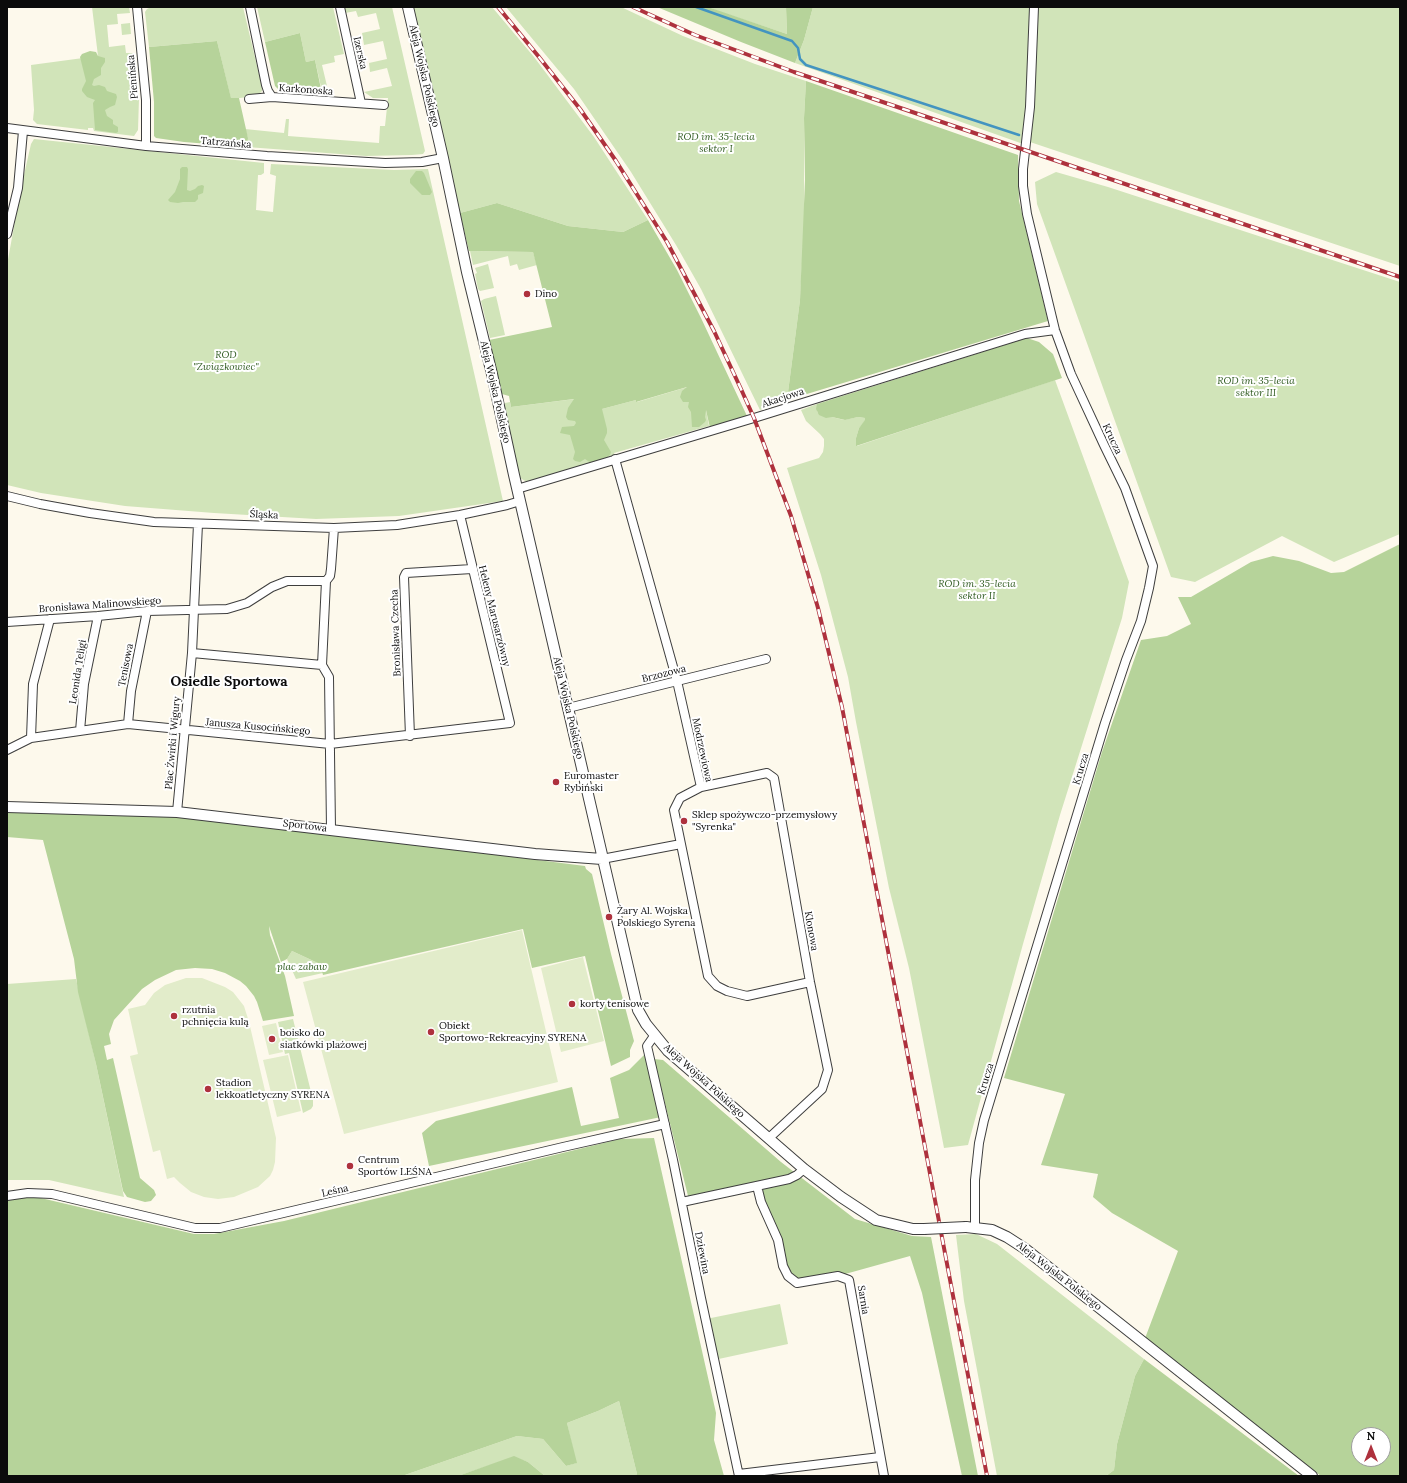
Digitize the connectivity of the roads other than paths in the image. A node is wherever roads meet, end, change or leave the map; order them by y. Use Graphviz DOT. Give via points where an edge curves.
graph roads {
  1 [pos="137,7"];
  2 [pos="250,7"];
  3 [pos="340,7"];
  4 [pos="408,7"];
  5 [pos="1034,7"];
  6 [pos="272,98"];
  7 [pos="249,99"];
  8 [pos="361,104"];
  9 [pos="384,105"];
  10 [pos="7,128"];
  11 [pos="23,131"];
  12 [pos="146,146"];
  13 [pos="443,158"];
  14 [pos="7,234"];
  15 [pos="1055,330"];
  16 [pos="615,459"];
  17 [pos="517,489"];
  18 [pos="7,496"];
  19 [pos="520,501"];
  20 [pos="460,515"];
  21 [pos="198,524"];
  22 [pos="334,528"];
  23 [pos="472,569"];
  24 [pos="326,581"];
  25 [pos="194,610"];
  26 [pos="147,611"];
  27 [pos="98,616"];
  28 [pos="50,619"];
  29 [pos="7,622"];
  30 [pos="192,653"];
  31 [pos="766,659"];
  32 [pos="322,665"];
  33 [pos="677,681"];
  34 [pos="568,708"];
  35 [pos="510,723"];
  36 [pos="128,724"];
  37 [pos="184,730"];
  38 [pos="80,731"];
  39 [pos="410,736"];
  40 [pos="31,738"];
  41 [pos="330,744"];
  42 [pos="7,750"];
  43 [pos="701,787"];
  44 [pos="7,807"];
  45 [pos="176,812"];
  46 [pos="331,829"];
  47 [pos="681,844"];
  48 [pos="602,859"];
  49 [pos="810,982"];
  50 [pos="654,1036"];
  51 [pos="665,1124"];
  52 [pos="769,1138"];
  53 [pos="804,1168"];
  54 [pos="757,1186"];
  55 [pos="7,1196"];
  56 [pos="682,1202"];
  57 [pos="970,1227"];
  58 [pos="880,1457"];
  59 [pos="739,1475"];
  60 [pos="884,1476"];
  61 [pos="1312,1476"];
  1 -- 12 [label="street, Pienińska" via="146,100"];
  2 -- 6 [label="street, Karkonoska" via="266,85"];
  3 -- 8 [label="street, Izerska"];
  4 -- 13 [label="street, Aleja Wojska Polskiego"];
  5 -- 15 [label="street, Krucza" via="1030,107 1023,186 1027,214"];
  6 -- 7 [label="street"];
  6 -- 8 [label="street, Karkonoska"];
  8 -- 9 [label="street, Karkonoska"];
  10 -- 11 [label="street, Tatrzańska"];
  11 -- 12 [label="street, Tatrzańska"];
  11 -- 14 [label="street" via="18,188"];
  12 -- 13 [label="street, Tatrzańska" via="385,163 422,162"];
  13 -- 17 [label="street, Aleja Wojska Polskiego"];
  15 -- 16 [label="street, Akacjowa" via="1025,334"];
  15 -- 57 [label="street, Krucza" via="1071,374 1125,488 1153,566 1141,621 1105,723 984,1120"];
  16 -- 17 [label="street, Akacjowa"];
  16 -- 33 [label="street, Modrzewiowa"];
  17 -- 19 [label="street, Aleja Wojska Polskiego"];
  18 -- 21 [label="street, Śląska" via="90,513 154,522"];
  19 -- 20 [label="street, Śląska"];
  19 -- 34 [label="street, Aleja Wojska Polskiego"];
  20 -- 22 [label="street, Śląska" via="397,525"];
  20 -- 23 [label="street, Heleny Marusarzówny"];
  21 -- 22 [label="street, Śląska"];
  21 -- 25 [label="street, Plac Żwirki i Wigury"];
  22 -- 24 [label="street" via="330,576"];
  23 -- 35 [label="street, Heleny Marusarzówny"];
  23 -- 39 [label="street, Bronisława Czecha" via="406,573 404,577"];
  24 -- 25 [label="street, Bronisława Malinowskiego" via="287,581 238,606"];
  24 -- 32 [label="street"];
  25 -- 26 [label="street, Bronisława Malinowskiego"];
  25 -- 30 [label="street, Plac Żwirki i Wigury"];
  26 -- 27 [label="street, Bronisława Malinowskiego"];
  26 -- 36 [label="street, Tenisowa" via="131,692"];
  27 -- 28 [label="street, Bronisława Malinowskiego"];
  27 -- 38 [label="street, Leonida Teligi" via="84,684"];
  28 -- 29 [label="street, Bronisława Malinowskiego"];
  28 -- 40 [label="street" via="33,684"];
  30 -- 32 [label="street"];
  30 -- 37 [label="street, Plac Żwirki i Wigury"];
  31 -- 33 [label="street, Brzozowa"];
  32 -- 41 [label="street" via="329,677"];
  33 -- 34 [label="street, Brzozowa"];
  33 -- 43 [label="street, Modrzewiowa"];
  34 -- 48 [label="street, Aleja Wojska Polskiego"];
  35 -- 39 [label="street, Janusza Kusocińskiego"];
  36 -- 37 [label="street, Janusza Kusocińskiego"];
  36 -- 38 [label="street, Janusza Kusocińskiego"];
  37 -- 41 [label="street, Janusza Kusocińskiego"];
  37 -- 45 [label="street, Plac Żwirki i Wigury"];
  38 -- 40 [label="street, Janusza Kusocińskiego"];
  39 -- 41 [label="street, Janusza Kusocińskiego"];
  40 -- 42 [label="street, Janusza Kusocińskiego"];
  41 -- 46 [label="street"];
  43 -- 47 [label="street, Modrzewiowa" via="680,798 674,810"];
  43 -- 49 [label="street, Klonowa" via="767,773 774,778"];
  44 -- 45 [label="street, Sportowa"];
  45 -- 46 [label="street, Sportowa"];
  46 -- 48 [label="street, Sportowa" via="535,854"];
  47 -- 48 [label="street"];
  47 -- 49 [label="street, Modrzewiowa" via="708,976 717,986 748,996"];
  48 -- 50 [label="street, Aleja Wojska Polskiego" via="638,1010"];
  49 -- 52 [label="street, Klonowa" via="828,1070 822,1089"];
  50 -- 51 [label="street, Dziewina" via="647,1046"];
  50 -- 52 [label="street, Aleja Wojska Polskiego"];
  51 -- 55 [label="street, Leśna" via="220,1228 195,1228 52,1194 28,1193"];
  51 -- 56 [label="street, Dziewina"];
  52 -- 53 [label="street, Aleja Wojska Polskiego"];
  53 -- 54 [label="street" via="794,1177"];
  53 -- 57 [label="street, Aleja Wojska Polskiego, bridge" via="876,1220 913,1229"];
  54 -- 56 [label="street"];
  54 -- 58 [label="street, Sarnia" via="778,1240 788,1276 796,1283 838,1276 849,1280"];
  56 -- 59 [label="street, Dziewina"];
  57 -- 61 [label="street, Aleja Wojska Polskiego" via="992,1230 1024,1248"];
  58 -- 59 [label="street"];
  58 -- 60 [label="street, Sarnia"];
}
